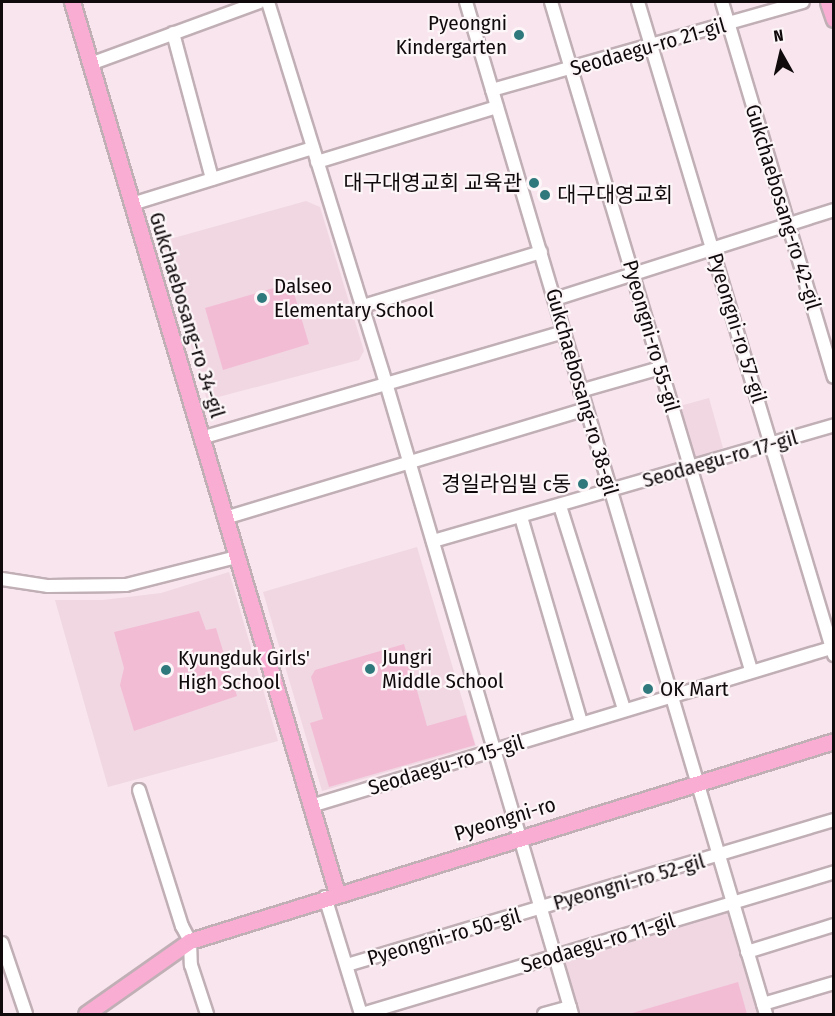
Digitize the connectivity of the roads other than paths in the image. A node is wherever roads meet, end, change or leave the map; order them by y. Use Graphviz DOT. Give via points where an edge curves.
graph roads {
  1 [pos="72,2"];
  2 [pos="259,2"];
  3 [pos="268,2"];
  4 [pos="466,2"];
  5 [pos="551,2"];
  6 [pos="638,2"];
  7 [pos="722,2"];
  8 [pos="802,2"];
  9 [pos="828,2"];
  10 [pos="834,19"];
  11 [pos="728,24"];
  12 [pos="173,33"];
  13 [pos="651,45"];
  14 [pos="90,64"];
  15 [pos="571,68"];
  16 [pos="492,90"];
  17 [pos="497,107"];
  18 [pos="313,148"];
  19 [pos="317,162"];
  20 [pos="212,178"];
  21 [pos="132,204"];
  22 [pos="834,210"];
  23 [pos="789,224"];
  24 [pos="713,249"];
  25 [pos="541,252"];
  26 [pos="633,274"];
  27 [pos="555,299"];
  28 [pos="363,306"];
  29 [pos="563,332"];
  30 [pos="660,368"];
  31 [pos="834,377"];
  32 [pos="386,383"];
  33 [pos="580,391"];
  34 [pos="586,409"];
  35 [pos="834,425"];
  36 [pos="201,438"];
  37 [pos="772,444"];
  38 [pos="410,462"];
  39 [pos="689,469"];
  40 [pos="610,491"];
  41 [pos="560,506"];
  42 [pos="521,517"];
  43 [pos="225,518"];
  44 [pos="433,541"];
  45 [pos="237,557"];
  46 [pos="2,579"];
  47 [pos="833,650"];
  48 [pos="751,670"];
  49 [pos="672,696"];
  50 [pos="624,709"];
  51 [pos="581,722"];
  52 [pos="834,741"];
  53 [pos="493,752"];
  54 [pos="698,782"];
  55 [pos="138,790"];
  56 [pos="311,806"];
  57 [pos="834,820"];
  58 [pos="519,837"];
  59 [pos="718,856"];
  60 [pos="834,872"];
  61 [pos="331,895"];
  62 [pos="732,902"];
  63 [pos="540,908"];
  64 [pos="834,925"];
  65 [pos="190,940"];
  66 [pos="2,943"];
  67 [pos="747,952"];
  68 [pos="555,955"];
  69 [pos="347,965"];
  70 [pos="834,983"];
  71 [pos="764,1009"];
  72 [pos="571,1011"];
  73 [pos="26,1014"];
  74 [pos="86,1014"];
  75 [pos="207,1014"];
  76 [pos="362,1014"];
  77 [pos="544,1014"];
  1 -- 14 [label="main road, Gukchaebosang-ro 34-gil"];
  2 -- 12 [label="street"];
  3 -- 18 [label="street, Pyeongni-ro 52-gil"];
  4 -- 16 [label="street, Gukchaebosang-ro 38-gil"];
  5 -- 15 [label="street, Pyeongni-ro 55-gil"];
  6 -- 13 [label="street, Pyeongni-ro 57-gil"];
  7 -- 11 [label="street, Gukchaebosang-ro 42-gil"];
  8 -- 11 [label="street, Seodaegu-ro 21-gil"];
  9 -- 10 [label="main road"];
  11 -- 13 [label="street, Seodaegu-ro 21-gil"];
  11 -- 23 [label="street, Gukchaebosang-ro 42-gil"];
  12 -- 14 [label="street"];
  12 -- 20 [label="street"];
  13 -- 15 [label="street, Seodaegu-ro 21-gil"];
  13 -- 24 [label="street, Pyeongni-ro 57-gil"];
  14 -- 21 [label="main road, Gukchaebosang-ro 34-gil"];
  15 -- 16 [label="street, Seodaegu-ro 21-gil"];
  15 -- 26 [label="street, Pyeongni-ro 55-gil"];
  16 -- 17 [label="street, Gukchaebosang-ro 38-gil"];
  17 -- 19 [label="street"];
  17 -- 25 [label="street, Gukchaebosang-ro 38-gil"];
  18 -- 19 [label="street, Pyeongni-ro 52-gil"];
  18 -- 20 [label="street, Gukchaebosang-ro 34-gil"];
  19 -- 28 [label="street, Pyeongni-ro 52-gil"];
  20 -- 21 [label="street, Gukchaebosang-ro 34-gil"];
  21 -- 36 [label="main road, Gukchaebosang-ro 34-gil"];
  22 -- 23 [label="street"];
  23 -- 24 [label="street"];
  23 -- 31 [label="street, Gukchaebosang-ro 42-gil"];
  24 -- 26 [label="street"];
  24 -- 37 [label="street, Pyeongni-ro 57-gil"];
  25 -- 27 [label="street, Gukchaebosang-ro 38-gil"];
  25 -- 28 [label="street"];
  26 -- 27 [label="street"];
  26 -- 30 [label="street, Pyeongni-ro 55-gil"];
  27 -- 29 [label="street, Gukchaebosang-ro 38-gil"];
  28 -- 32 [label="street, Pyeongni-ro 52-gil"];
  29 -- 32 [label="street, Gukchaebosang-ro 34-gil"];
  29 -- 33 [label="street, Gukchaebosang-ro 38-gil"];
  30 -- 33 [label="street"];
  30 -- 39 [label="street, Pyeongni-ro 55-gil"];
  32 -- 36 [label="street, Gukchaebosang-ro 34-gil"];
  32 -- 38 [label="street, Pyeongni-ro 52-gil"];
  33 -- 34 [label="street, Gukchaebosang-ro 38-gil"];
  34 -- 38 [label="street"];
  34 -- 40 [label="street, Gukchaebosang-ro 38-gil"];
  35 -- 37 [label="street, Seodaegu-ro 17-gil"];
  36 -- 43 [label="main road, Gukchaebosang-ro 34-gil"];
  37 -- 39 [label="street, Seodaegu-ro 17-gil"];
  37 -- 47 [label="street, Pyeongni-ro 57-gil"];
  38 -- 43 [label="street"];
  38 -- 44 [label="street, Pyeongni-ro 52-gil"];
  39 -- 40 [label="street, Seodaegu-ro 17-gil"];
  39 -- 48 [label="street, Pyeongni-ro 55-gil"];
  40 -- 41 [label="street, Seodaegu-ro 17-gil"];
  40 -- 49 [label="street, Gukchaebosang-ro 38-gil"];
  41 -- 42 [label="street, Seodaegu-ro 17-gil"];
  41 -- 50 [label="street"];
  42 -- 44 [label="street, Seodaegu-ro 17-gil"];
  42 -- 51 [label="street"];
  43 -- 45 [label="main road, Gukchaebosang-ro 34-gil"];
  44 -- 53 [label="street, Pyeongni-ro 52-gil"];
  45 -- 46 [label="street" via="126,585 48,586"];
  45 -- 56 [label="main road, Gukchaebosang-ro 34-gil"];
  47 -- 48 [label="street, Seodaegu-ro 15-gil"];
  48 -- 49 [label="street, Seodaegu-ro 15-gil"];
  49 -- 50 [label="street, Seodaegu-ro 15-gil"];
  49 -- 54 [label="street, Gukchaebosang-ro 38-gil"];
  50 -- 51 [label="street, Seodaegu-ro 15-gil"];
  51 -- 53 [label="street, Seodaegu-ro 15-gil"];
  52 -- 54 [label="main road, Pyeongni-ro"];
  53 -- 56 [label="street, Seodaegu-ro 15-gil"];
  53 -- 58 [label="street, Pyeongni-ro 52-gil"];
  54 -- 58 [label="main road, Pyeongni-ro"];
  54 -- 59 [label="street, Gukchaebosang-ro 38-gil"];
  55 -- 65 [label="street"];
  56 -- 61 [label="main road, Gukchaebosang-ro 34-gil"];
  57 -- 59 [label="street, Pyeongni-ro 52-gil"];
  58 -- 61 [label="main road, Pyeongni-ro"];
  58 -- 63 [label="street, Pyeongni-ro 52-gil"];
  59 -- 62 [label="street, Gukchaebosang-ro 38-gil"];
  59 -- 63 [label="street, Pyeongni-ro 52-gil"];
  60 -- 62 [label="street, Seodaegu-ro 11-gil"];
  61 -- 65 [label="main road, Pyeongni-ro"];
  61 -- 69 [label="street, Pyeongni-ro 50-gil"];
  62 -- 67 [label="street, Gukchaebosang-ro 38-gil"];
  62 -- 68 [label="street, Seodaegu-ro 11-gil"];
  63 -- 68 [label="street, Pyeongni-ro 52-gil"];
  63 -- 69 [label="street, Pyeongni-ro 50-gil"];
  64 -- 67 [label="street"];
  65 -- 74 [label="main road, Pyeongni-ro"];
  65 -- 75 [label="street" via="191,965"];
  66 -- 73 [label="street"];
  67 -- 71 [label="street, Gukchaebosang-ro 38-gil"];
  68 -- 72 [label="street, Pyeongni-ro 52-gil"];
  68 -- 76 [label="street, Seodaegu-ro 11-gil"];
  69 -- 76 [label="street, Pyeongni-ro 50-gil"];
  70 -- 71 [label="street"];
  72 -- 77 [label="street"];
}
